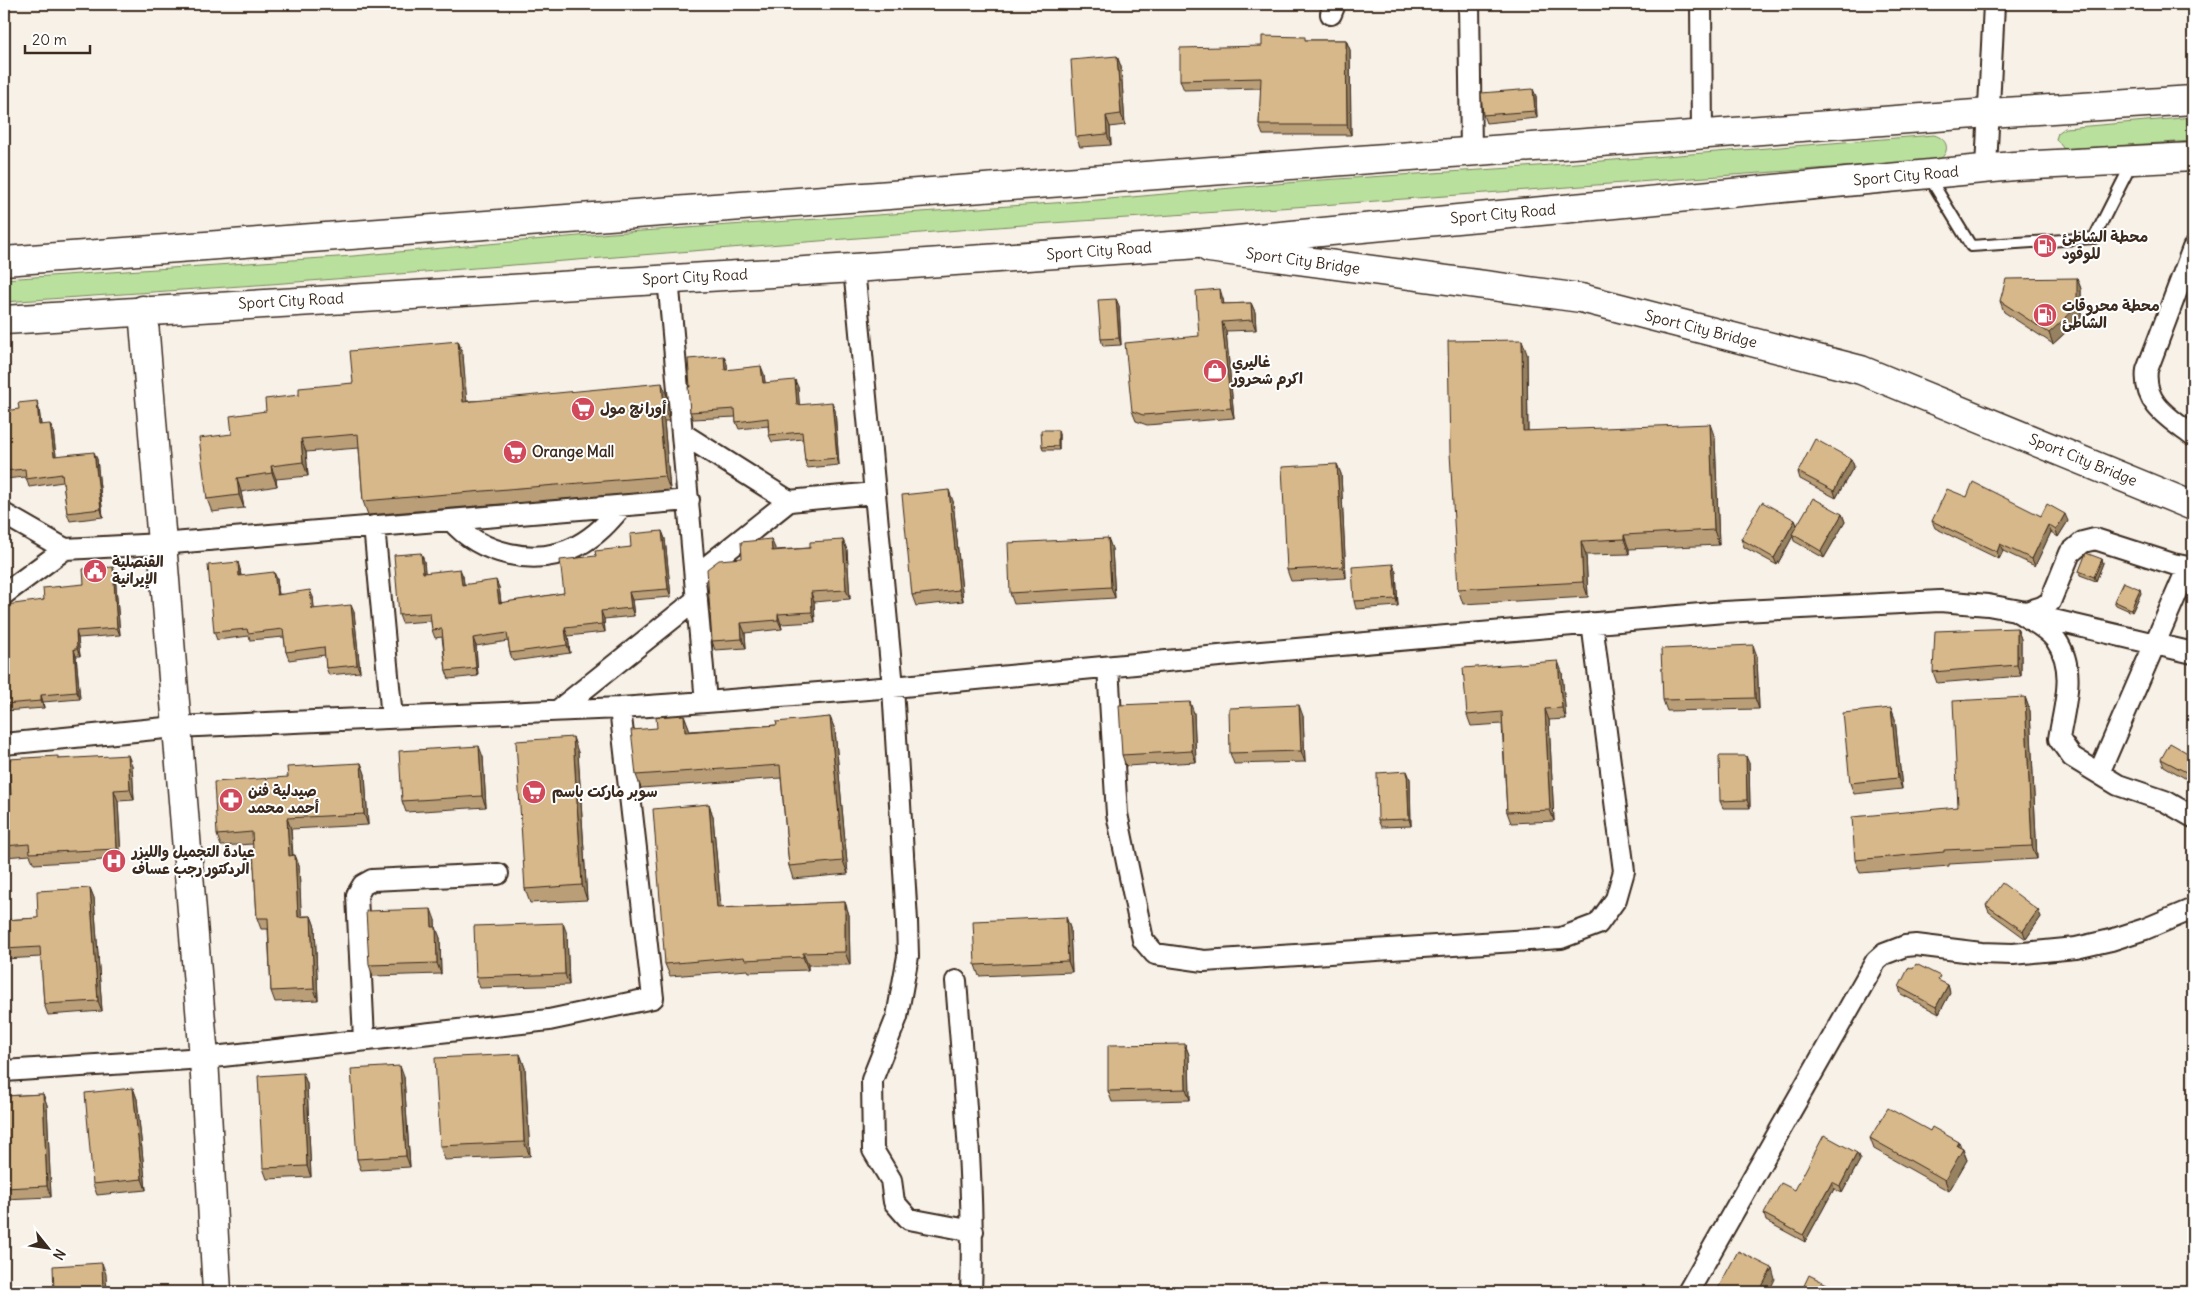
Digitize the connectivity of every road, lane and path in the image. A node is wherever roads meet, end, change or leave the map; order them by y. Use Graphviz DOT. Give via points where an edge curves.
graph roads {
  1 [pos="1469,4"];
  2 [pos="1701,4"];
  3 [pos="1994,4"];
  4 [pos="2193,100"];
  5 [pos="1989,113"];
  6 [pos="1702,134"];
  7 [pos="1471,152"];
  8 [pos="2193,157"];
  9 [pos="2134,160"];
  10 [pos="1986,168"];
  11 [pos="1927,174"];
  12 [pos="1185,245"];
  13 [pos="2193,248"];
  14 [pos="4,261"];
  15 [pos="854,268"];
  16 [pos="668,278"];
  17 [pos="143,310"];
  18 [pos="4,320"];
  19 [pos="683,434"];
  20 [pos="2193,436"];
  21 [pos="875,493"];
  22 [pos="689,500"];
  23 [pos="788,501"];
  24 [pos="622,506"];
  25 [pos="2193,506"];
  26 [pos="4,514"];
  27 [pos="451,520"];
  28 [pos="374,526"];
  29 [pos="161,544"];
  30 [pos="65,549"];
  31 [pos="2191,568"];
  32 [pos="695,576"];
  33 [pos="4,594"];
  34 [pos="697,598"];
  35 [pos="2018,612"];
  36 [pos="1592,623"];
  37 [pos="2155,643"];
  38 [pos="2193,653"];
  39 [pos="1108,667"];
  40 [pos="893,687"];
  41 [pos="706,702"];
  42 [pos="620,708"];
  43 [pos="557,710"];
  44 [pos="392,718"];
  45 [pos="175,727"];
  46 [pos="4,744"];
  47 [pos="2098,773"];
  48 [pos="2193,817"];
  49 [pos="498,874"];
  50 [pos="2193,909"];
  51 [pos="956,981"];
  52 [pos="364,1039"];
  53 [pos="204,1058"];
  54 [pos="4,1072"];
  55 [pos="973,1231"];
  56 [pos="217,1292"];
  57 [pos="972,1292"];
  58 [pos="1688,1292"];
  1 -- 7 [label="street"];
  2 -- 6 [label="street"];
  3 -- 5 [label="street"];
  4 -- 5 [label="main road"];
  5 -- 6 [label="main road"];
  5 -- 10 [label="street"];
  6 -- 7 [label="main road"];
  7 -- 14 [label="main road"];
  8 -- 9 [label="main road, Sport City Road"];
  9 -- 10 [label="main road, Sport City Road"];
  9 -- 11 [label="lane" via="2094,238 1971,246"];
  10 -- 11 [label="main road, Sport City Road"];
  11 -- 12 [label="main road, Sport City Road"];
  12 -- 15 [label="main road, Sport City Road"];
  12 -- 25 [label="main road, Sport City Bridge" via="1582,298 1851,367"];
  13 -- 20 [label="street" via="2146,378 2154,404"];
  15 -- 16 [label="main road, Sport City Road"];
  15 -- 21 [label="street"];
  16 -- 17 [label="main road, Sport City Road"];
  16 -- 19 [label="street"];
  17 -- 18 [label="main road, Sport City Road"];
  17 -- 29 [label="main road"];
  19 -- 22 [label="street"];
  19 -- 23 [label="street"];
  21 -- 23 [label="street"];
  21 -- 40 [label="street"];
  22 -- 24 [label="street"];
  22 -- 32 [label="street"];
  23 -- 32 [label="street"];
  24 -- 27 [label="street"];
  24 -- 27 [label="street" via="593,536 575,547 543,556 513,555 491,548 463,533"];
  26 -- 30 [label="street"];
  27 -- 28 [label="street"];
  28 -- 29 [label="street"];
  28 -- 44 [label="street"];
  29 -- 30 [label="street"];
  29 -- 45 [label="main road"];
  30 -- 33 [label="street"];
  31 -- 35 [label="street" via="2101,540 2089,540 2070,552 2050,602 2033,611"];
  31 -- 37 [label="street"];
  32 -- 34 [label="street"];
  34 -- 41 [label="street"];
  34 -- 43 [label="street"];
  35 -- 36 [label="street" via="1964,602 1906,601"];
  35 -- 37 [label="street"];
  35 -- 47 [label="street" via="2044,628 2056,640 2069,678 2059,738 2072,757"];
  36 -- 39 [label="street"];
  36 -- 39 [label="street" via="1624,871 1616,899 1598,924 1561,938 1204,961 1155,954 1143,940 1118,814"];
  37 -- 38 [label="street"];
  37 -- 47 [label="street"];
  39 -- 40 [label="street"];
  40 -- 41 [label="street"];
  40 -- 55 [label="street" via="908,956 897,1017 872,1080 873,1150 891,1180 894,1202 909,1219"];
  41 -- 42 [label="street"];
  42 -- 43 [label="street"];
  42 -- 52 [label="street" via="653,998 549,1020"];
  43 -- 44 [label="street"];
  44 -- 45 [label="street"];
  45 -- 46 [label="street"];
  45 -- 53 [label="main road"];
  47 -- 48 [label="street" via="2118,785 2165,801"];
  49 -- 52 [label="street" via="372,880 363,885 357,895"];
  50 -- 58 [label="street" via="2145,929 2076,948 2013,954 1916,945 1884,954 1876,962"];
  51 -- 55 [label="street" via="970,1148"];
  52 -- 53 [label="street"];
  53 -- 54 [label="street"];
  53 -- 56 [label="main road"];
  55 -- 57 [label="street"];
}
